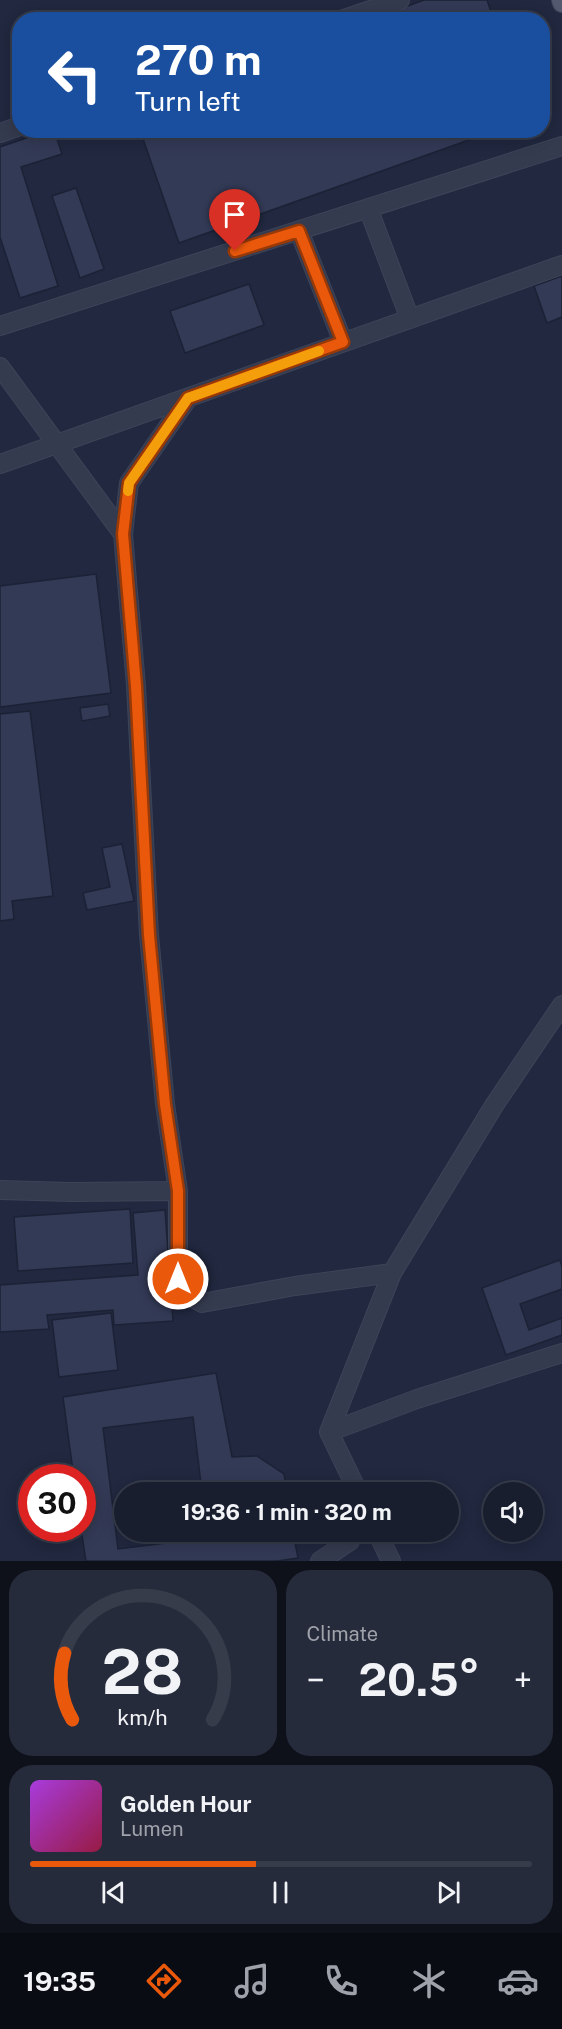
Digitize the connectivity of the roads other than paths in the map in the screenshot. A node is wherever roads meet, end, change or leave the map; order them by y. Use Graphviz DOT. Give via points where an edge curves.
graph roads {
  1 [pos="400,0"];
  2 [pos="365,12"];
  3 [pos="562,146"];
  4 [pos="368,208"];
  5 [pos="299,231"];
  6 [pos="562,265"];
  7 [pos="410,319"];
  8 [pos="0,326"];
  9 [pos="343,342"];
  10 [pos="0,367"];
  11 [pos="188,398"];
  12 [pos="57,445"];
  13 [pos="0,465"];
  14 [pos="123,534"];
  15 [pos="562,1005"];
  16 [pos="0,1190"];
  17 [pos="178,1191"];
  18 [pos="392,1273"];
  19 [pos="562,1353"];
  20 [pos="329,1432"];
  21 [pos="353,1482"];
  22 [pos="348,1542"];
  23 [pos="382,1542"];
  24 [pos="320,1561"];
  25 [pos="391,1561"];
  1 -- 2 [label="street"];
  3 -- 4 [label="street"];
  4 -- 5 [label="street"];
  4 -- 7 [label="street"];
  5 -- 8 [label="street"];
  5 -- 9 [label="street"];
  6 -- 7 [label="street"];
  7 -- 9 [label="street"];
  9 -- 11 [label="street"];
  10 -- 12 [label="street"];
  11 -- 12 [label="street"];
  11 -- 14 [label="street" via="129,483"];
  12 -- 13 [label="street"];
  12 -- 14 [label="street"];
  14 -- 17 [label="street" via="136,686 149,935 165,1104"];
  15 -- 18 [label="street" via="495,1104"];
  16 -- 17 [label="street"];
  17 -- 18 [label="street" via="178,1279 187,1294 202,1303"];
  18 -- 20 [label="street"];
  19 -- 20 [label="street"];
  20 -- 21 [label="street"];
  22 -- 24 [label="street"];
  23 -- 25 [label="street"];
}
